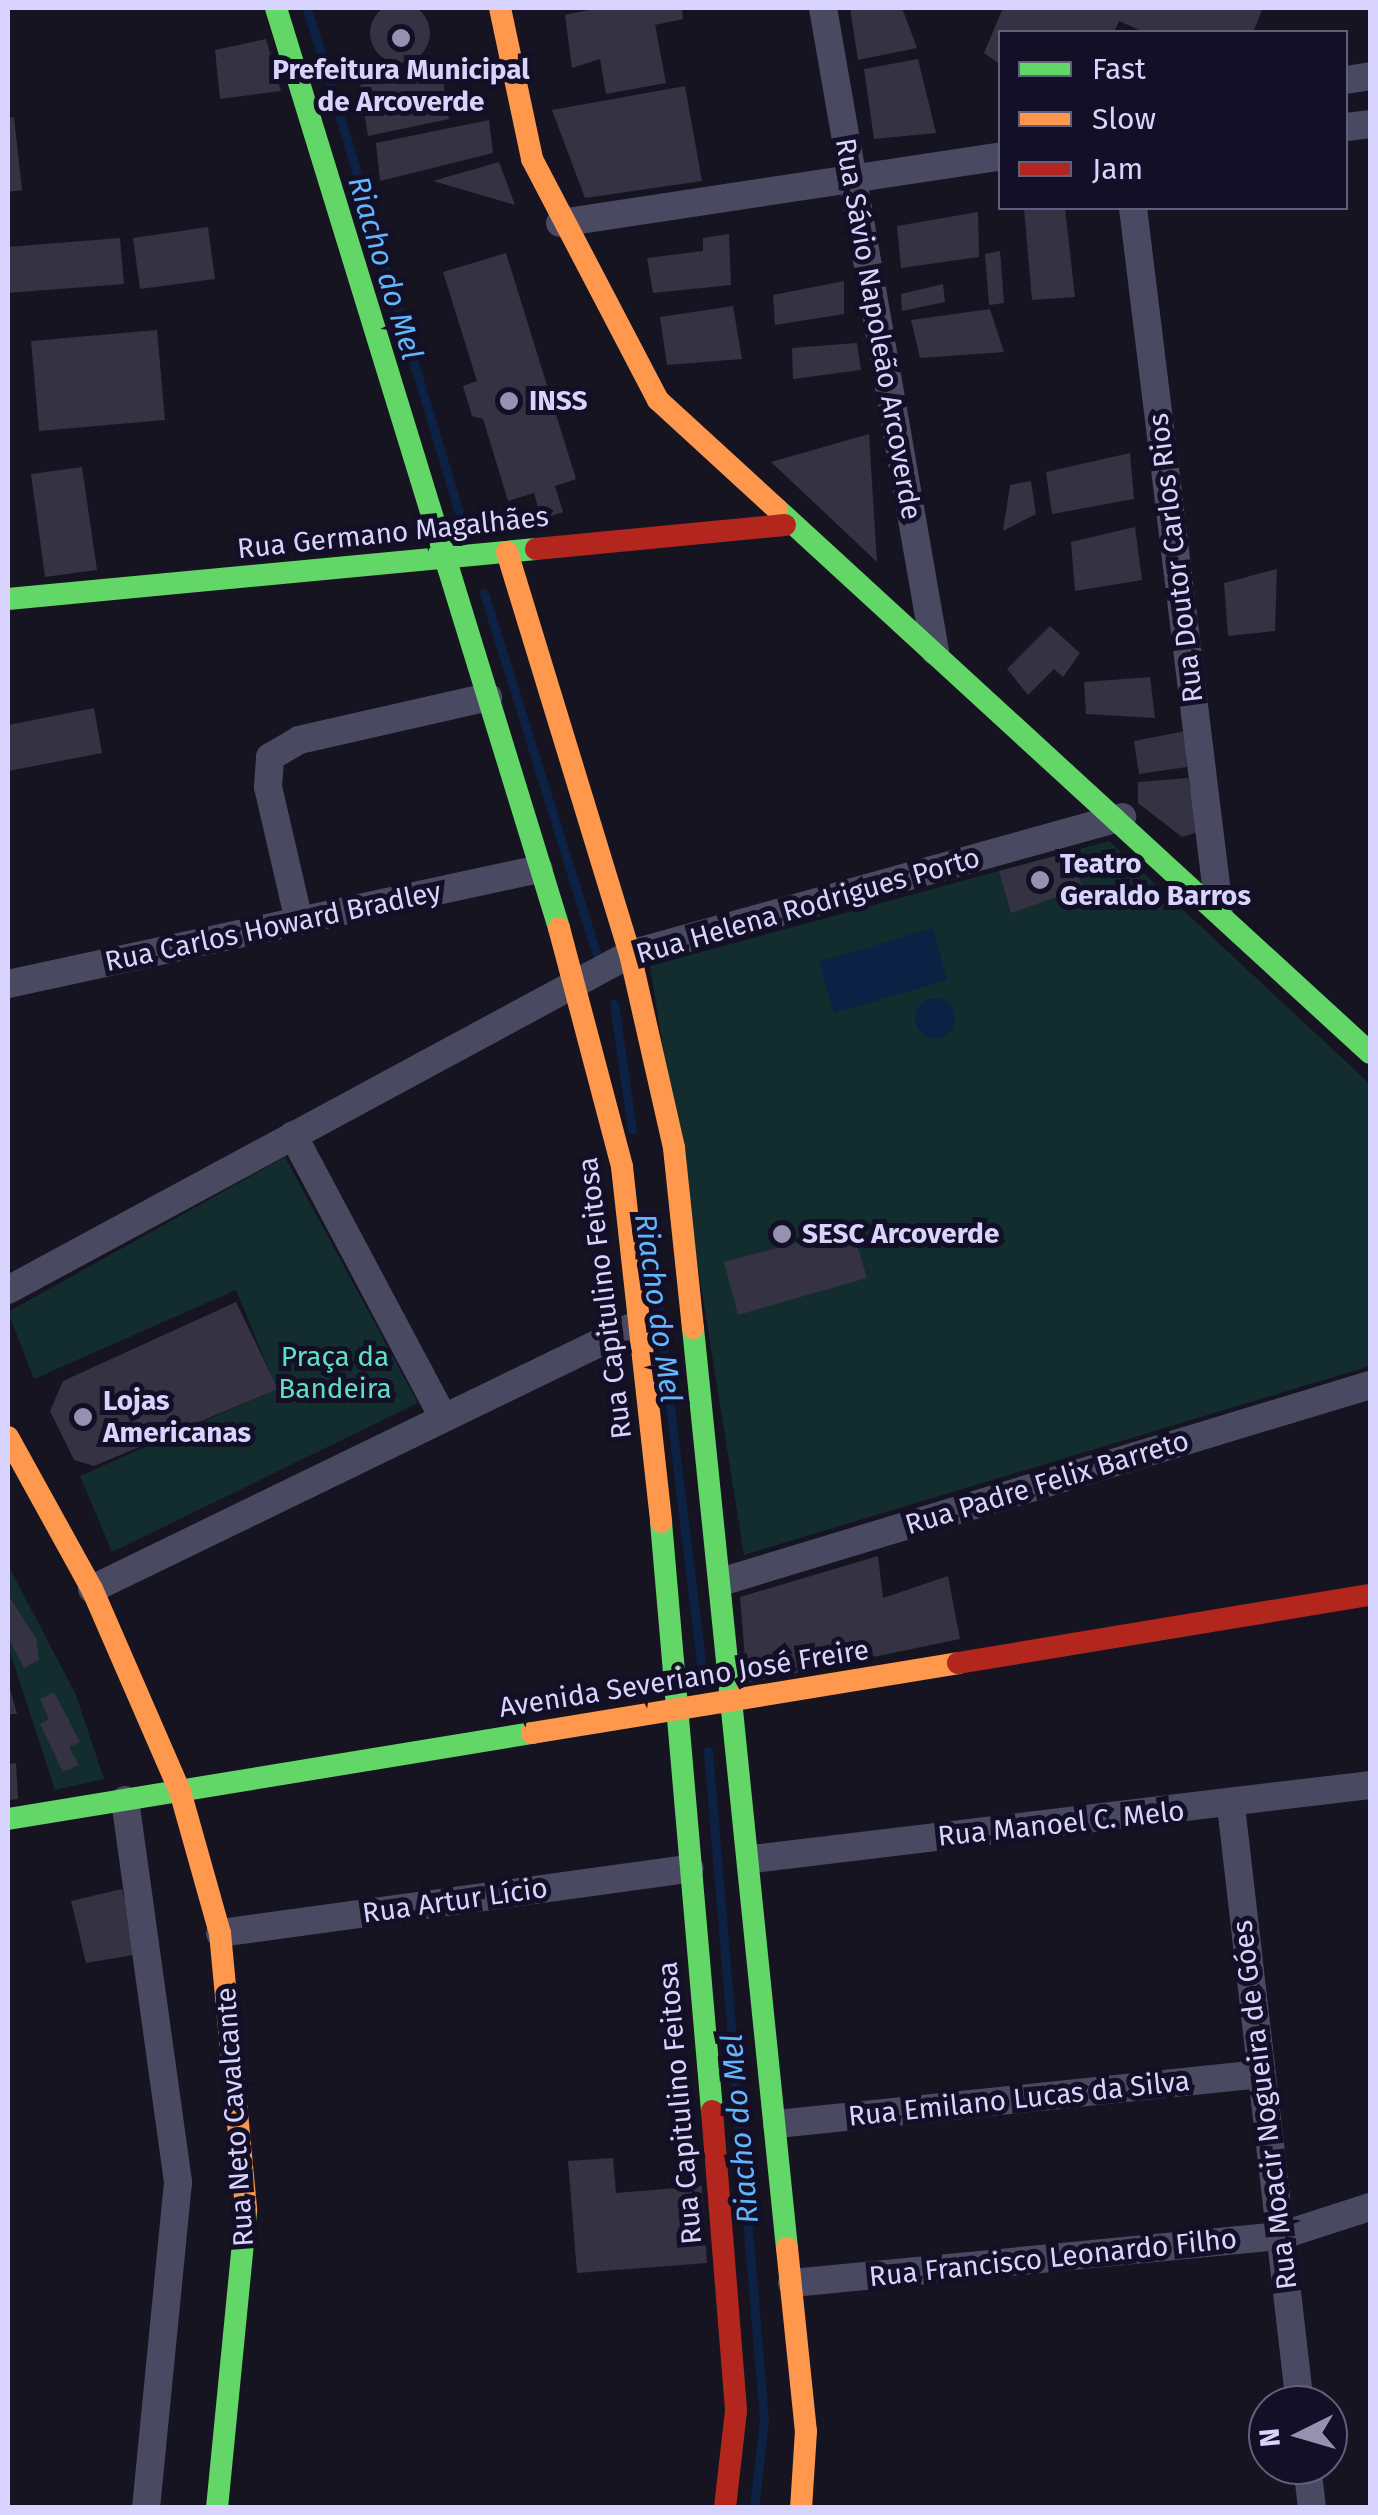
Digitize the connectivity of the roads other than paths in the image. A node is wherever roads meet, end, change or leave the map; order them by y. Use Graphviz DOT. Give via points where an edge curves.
graph roads {
  1 [pos="276,8"];
  2 [pos="500,8"];
  3 [pos="823,8"];
  4 [pos="998,156"];
  5 [pos="850,176"];
  6 [pos="1133,210"];
  7 [pos="560,223"];
  8 [pos="785,525"];
  9 [pos="507,552"];
  10 [pos="447,559"];
  11 [pos="8,600"];
  12 [pos="936,650"];
  13 [pos="488,697"];
  14 [pos="1122,818"];
  15 [pos="539,869"];
  16 [pos="1218,909"];
  17 [pos="300,921"];
  18 [pos="630,954"];
  19 [pos="575,981"];
  20 [pos="8,984"];
  21 [pos="1370,1054"];
  22 [pos="294,1135"];
  23 [pos="8,1290"];
  24 [pos="640,1323"];
  25 [pos="1370,1385"];
  26 [pos="441,1413"];
  27 [pos="8,1437"];
  28 [pos="724,1582"];
  29 [pos="92,1588"];
  30 [pos="1370,1595"];
  31 [pos="736,1702"];
  32 [pos="681,1709"];
  33 [pos="1370,1785"];
  34 [pos="180,1791"];
  35 [pos="125,1800"];
  36 [pos="1231,1806"];
  37 [pos="8,1820"];
  38 [pos="752,1858"];
  39 [pos="690,1869"];
  40 [pos="220,1933"];
  41 [pos="1260,2074"];
  42 [pos="777,2124"];
  43 [pos="1370,2208"];
  44 [pos="1280,2236"];
  45 [pos="792,2283"];
  46 [pos="1298,2385"];
  47 [pos="146,2508"];
  48 [pos="216,2508"];
  49 [pos="725,2508"];
  50 [pos="801,2508"];
  1 -- 10 [label="street, Rua Capitulino Feitosa"];
  2 -- 7 [label="street" via="518,116"];
  3 -- 5 [label="street, Rua Sávio Napoleão Arcoverde"];
  4 -- 5 [label="street"];
  5 -- 7 [label="street"];
  5 -- 12 [label="street, Rua Sávio Napoleão Arcoverde"];
  6 -- 16 [label="street, Rua Doutor Carlos Rios"];
  7 -- 8 [label="street" via="658,400"];
  8 -- 9 [label="street, Rua Germano Magalhães"];
  8 -- 12 [label="street"];
  9 -- 10 [label="street, Rua Germano Magalhães"];
  9 -- 18 [label="street"];
  10 -- 11 [label="street, Rua Germano Magalhães"];
  10 -- 13 [label="street, Rua Capitulino Feitosa"];
  12 -- 14 [label="street"];
  13 -- 15 [label="street, Rua Capitulino Feitosa"];
  13 -- 17 [label="street" via="299,740 270,757 268,787"];
  14 -- 16 [label="street"];
  14 -- 18 [label="street, Rua Helena Rodrigues Porto"];
  15 -- 17 [label="street, Rua Carlos Howard Bradley"];
  15 -- 19 [label="street, Rua Capitulino Feitosa"];
  16 -- 21 [label="street"];
  17 -- 20 [label="street, Rua Carlos Howard Bradley"];
  18 -- 19 [label="street, Rua Helena Rodrigues Porto"];
  18 -- 28 [label="street" via="674,1148"];
  19 -- 22 [label="street, Rua Helena Rodrigues Porto"];
  19 -- 24 [label="street, Rua Capitulino Feitosa" via="616,1136"];
  22 -- 23 [label="street"];
  22 -- 26 [label="street"];
  24 -- 26 [label="street"];
  24 -- 32 [label="street, Rua Capitulino Feitosa"];
  25 -- 28 [label="street, Rua Padre Felix Barreto"];
  26 -- 29 [label="street"];
  27 -- 29 [label="street"];
  28 -- 31 [label="street"];
  29 -- 34 [label="street"];
  30 -- 31 [label="street, Avenida Severiano José Freire"];
  31 -- 32 [label="street, Avenida Severiano José Freire"];
  31 -- 38 [label="street"];
  32 -- 34 [label="street, Avenida Severiano José Freire"];
  32 -- 39 [label="street, Rua Capitulino Feitosa"];
  33 -- 36 [label="street, Rua Manoel C. Melo"];
  34 -- 35 [label="street, Avenida Severiano José Freire"];
  34 -- 40 [label="street, Rua Neto Cavalcante"];
  35 -- 37 [label="street, Avenida Severiano José Freire"];
  35 -- 47 [label="street" via="178,2182"];
  36 -- 38 [label="street, Rua Manoel C. Melo"];
  36 -- 41 [label="street, Rua Moacir Nogueira de Góes"];
  38 -- 42 [label="street"];
  39 -- 40 [label="street, Rua Artur Lício"];
  39 -- 49 [label="street, Rua Capitulino Feitosa" via="736,2411"];
  40 -- 48 [label="street, Rua Neto Cavalcante" via="246,2191 245,2290"];
  41 -- 42 [label="street, Rua Emilano Lucas da Silva"];
  41 -- 44 [label="street, Rua Moacir Nogueira de Góes"];
  42 -- 45 [label="street"];
  43 -- 44 [label="street, Rua Francisco Leonardo Filho"];
  44 -- 45 [label="street, Rua Francisco Leonardo Filho"];
  44 -- 46 [label="street, Rua Moacir Nogueira de Góes"];
  45 -- 50 [label="street" via="806,2430"];
}
